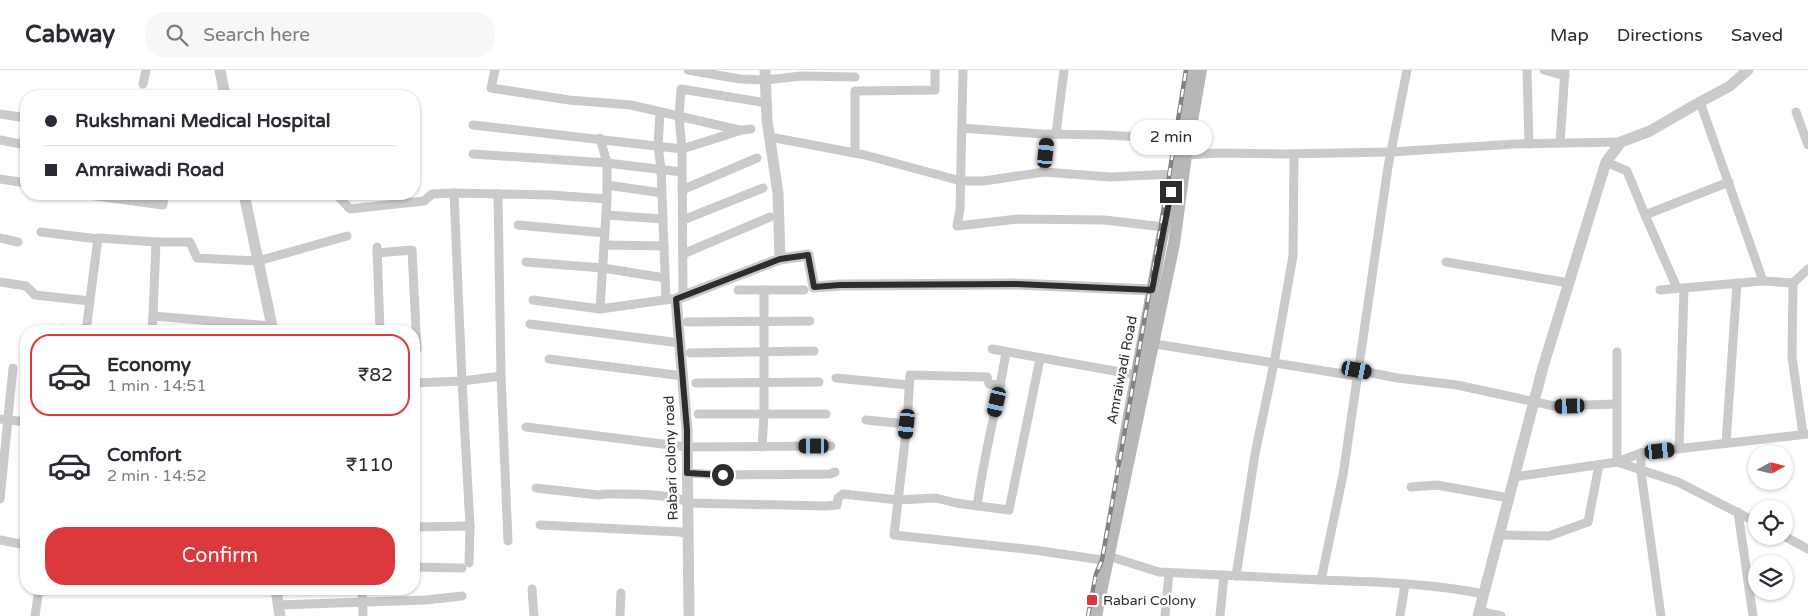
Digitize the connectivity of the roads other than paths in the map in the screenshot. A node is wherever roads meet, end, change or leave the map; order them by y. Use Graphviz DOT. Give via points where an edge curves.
graph roads {
  1 [pos="146,70"];
  2 [pos="220,70"];
  3 [pos="495,70"];
  4 [pos="688,70"];
  5 [pos="935,70"];
  6 [pos="963,70"];
  7 [pos="1064,70"];
  8 [pos="1192,70"];
  9 [pos="1202,70"];
  10 [pos="1407,70"];
  11 [pos="1527,70"];
  12 [pos="1544,70"];
  13 [pos="1748,70"];
  14 [pos="1565,73"];
  15 [pos="766,75"];
  16 [pos="855,76"];
  17 [pos="143,84"];
  18 [pos="224,90"];
  19 [pos="1700,102"];
  20 [pos="767,103"];
  21 [pos="660,112"];
  22 [pos="1796,112"];
  23 [pos="0,114"];
  24 [pos="20,117"];
  25 [pos="679,117"];
  26 [pos="473,125"];
  27 [pos="962,128"];
  28 [pos="1052,134"];
  29 [pos="770,137"];
  30 [pos="600,138"];
  31 [pos="0,140"];
  32 [pos="1180,140"];
  33 [pos="1621,142"];
  34 [pos="1560,143"];
  35 [pos="20,144"];
  36 [pos="1529,144"];
  37 [pos="1808,145"];
  38 [pos="658,146"];
  39 [pos="682,149"];
  40 [pos="1391,152"];
  41 [pos="855,153"];
  42 [pos="473,154"];
  43 [pos="1294,154"];
  44 [pos="1186,155"];
  45 [pos="758,158"];
  46 [pos="1606,162"];
  47 [pos="607,163"];
  48 [pos="661,169"];
  49 [pos="682,172"];
  50 [pos="1044,172"];
  51 [pos="1174,174"];
  52 [pos="0,179"];
  53 [pos="961,180"];
  54 [pos="20,182"];
  55 [pos="1729,182"];
  56 [pos="607,185"];
  57 [pos="763,188"];
  58 [pos="682,190"];
  59 [pos="454,193"];
  60 [pos="662,193"];
  61 [pos="498,194"];
  62 [pos="126,200"];
  63 [pos="163,200"];
  64 [pos="245,200"];
  65 [pos="342,200"];
  66 [pos="607,200"];
  67 [pos="606,215"];
  68 [pos="1645,215"];
  69 [pos="770,217"];
  70 [pos="663,219"];
  71 [pos="683,220"];
  72 [pos="518,225"];
  73 [pos="1164,227"];
  74 [pos="41,232"];
  75 [pos="605,233"];
  76 [pos="347,236"];
  77 [pos="0,238"];
  78 [pos="98,239"];
  79 [pos="18,242"];
  80 [pos="156,242"];
  81 [pos="604,245"];
  82 [pos="664,246"];
  83 [pos="683,254"];
  84 [pos="780,259"];
  85 [pos="258,261"];
  86 [pos="526,262"];
  87 [pos="1446,262"];
  88 [pos="603,268"];
  89 [pos="1808,269"];
  90 [pos="665,278"];
  91 [pos="1763,281"];
  92 [pos="0,282"];
  93 [pos="1569,283"];
  94 [pos="1737,283"];
  95 [pos="1793,284"];
  96 [pos="1681,288"];
  97 [pos="738,290"];
  98 [pos="764,290"];
  99 [pos="804,290"];
  100 [pos="1152,290"];
  101 [pos="1660,290"];
  102 [pos="675,298"];
  103 [pos="90,300"];
  104 [pos="533,300"];
  105 [pos="600,309"];
  106 [pos="153,316"];
  107 [pos="810,321"];
  108 [pos="687,322"];
  109 [pos="764,322"];
  110 [pos="530,324"];
  111 [pos="87,325"];
  112 [pos="152,325"];
  113 [pos="236,325"];
  114 [pos="272,325"];
  115 [pos="380,325"];
  116 [pos="416,325"];
  117 [pos="680,343"];
  118 [pos="1148,343"];
  119 [pos="992,349"];
  120 [pos="814,351"];
  121 [pos="764,352"];
  122 [pos="1006,352"];
  123 [pos="1617,352"];
  124 [pos="690,353"];
  125 [pos="549,359"];
  126 [pos="1040,359"];
  127 [pos="1274,363"];
  128 [pos="13,368"];
  129 [pos="1357,373"];
  130 [pos="1137,375"];
  131 [pos="500,376"];
  132 [pos="683,376"];
  133 [pos="836,378"];
  134 [pos="462,381"];
  135 [pos="819,382"];
  136 [pos="420,383"];
  137 [pos="764,383"];
  138 [pos="696,384"];
  139 [pos="909,385"];
  140 [pos="1001,386"];
  141 [pos="1534,403"];
  142 [pos="1616,404"];
  143 [pos="698,414"];
  144 [pos="764,414"];
  145 [pos="826,414"];
  146 [pos="4,420"];
  147 [pos="866,420"];
  148 [pos="20,421"];
  149 [pos="907,424"];
  150 [pos="526,427"];
  151 [pos="1806,434"];
  152 [pos="1726,443"];
  153 [pos="832,446"];
  154 [pos="687,447"];
  155 [pos="762,447"];
  156 [pos="1679,449"];
  157 [pos="1641,453"];
  158 [pos="1617,462"];
  159 [pos="1599,465"];
  160 [pos="835,472"];
  161 [pos="1641,472"];
  162 [pos="687,473"];
  163 [pos="1514,477"];
  164 [pos="1411,487"];
  165 [pos="536,488"];
  166 [pos="1509,498"];
  167 [pos="0,499"];
  168 [pos="898,500"];
  169 [pos="689,503"];
  170 [pos="977,506"];
  171 [pos="1738,512"];
  172 [pos="1748,518"];
  173 [pos="540,525"];
  174 [pos="470,526"];
  175 [pos="420,527"];
  176 [pos="688,535"];
  177 [pos="1499,535"];
  178 [pos="0,540"];
  179 [pos="508,541"];
  180 [pos="1793,541"];
  181 [pos="20,544"];
  182 [pos="1808,549"];
  183 [pos="1105,558"];
  184 [pos="420,567"];
  185 [pos="1169,573"];
  186 [pos="1224,575"];
  187 [pos="1236,576"];
  188 [pos="1321,580"];
  189 [pos="1405,584"];
  190 [pos="532,589"];
  191 [pos="621,593"];
  192 [pos="1484,594"];
  193 [pos="38,595"];
  194 [pos="277,595"];
  195 [pos="362,595"];
  196 [pos="462,596"];
  197 [pos="362,601"];
  198 [pos="279,611"];
  199 [pos="1479,614"];
  200 [pos="35,616"];
  201 [pos="363,616"];
  202 [pos="534,616"];
  203 [pos="620,616"];
  204 [pos="689,616"];
  205 [pos="1089,616"];
  206 [pos="1096,616"];
  207 [pos="1165,616"];
  208 [pos="1220,616"];
  209 [pos="1400,616"];
  210 [pos="1500,616"];
  211 [pos="1661,616"];
  212 [pos="1753,616"];
  1 -- 17 [label="street"];
  2 -- 18 [label="street"];
  3 -- 21 [label="street" via="491,88 569,100 631,105"];
  4 -- 15 [label="street" via="740,79"];
  5 -- 41 [label="street" via="935,90 855,91"];
  6 -- 27 [label="street"];
  7 -- 28 [label="street"];
  8 -- 32 [label="main road, Amraiwadi Road"];
  9 -- 44 [label="main road"];
  10 -- 40 [label="street"];
  11 -- 36 [label="street"];
  12 -- 14 [label="street"];
  13 -- 19 [label="street" via="1730,86"];
  14 -- 34 [label="street"];
  15 -- 16 [label="street"];
  15 -- 20 [label="street"];
  19 -- 33 [label="street"];
  19 -- 55 [label="street"];
  20 -- 25 [label="street" via="681,88"];
  20 -- 29 [label="street"];
  21 -- 25 [label="street"];
  21 -- 38 [label="street"];
  22 -- 37 [label="street"];
  23 -- 24 [label="street"];
  25 -- 39 [label="street"];
  25 -- 39 [label="street" via="746,130"];
  26 -- 30 [label="street"];
  27 -- 28 [label="street"];
  27 -- 53 [label="street"];
  28 -- 32 [label="street"];
  28 -- 50 [label="street"];
  29 -- 41 [label="street"];
  29 -- 84 [label="street" via="778,193"];
  30 -- 38 [label="street"];
  30 -- 47 [label="street"];
  31 -- 35 [label="street"];
  32 -- 51 [label="main road, Amraiwadi Road"];
  33 -- 34 [label="street"];
  33 -- 46 [label="street"];
  34 -- 36 [label="street"];
  36 -- 40 [label="street"];
  38 -- 39 [label="street"];
  38 -- 48 [label="street"];
  39 -- 49 [label="street"];
  40 -- 43 [label="street"];
  40 -- 129 [label="street"];
  41 -- 53 [label="street"];
  42 -- 47 [label="street"];
  43 -- 44 [label="street" via="1220,152"];
  43 -- 127 [label="street" via="1292,256"];
  44 -- 118 [label="main road" via="1174,244"];
  45 -- 58 [label="street"];
  46 -- 68 [label="street" via="1627,170"];
  46 -- 93 [label="street"];
  47 -- 48 [label="street"];
  47 -- 56 [label="street"];
  48 -- 49 [label="street"];
  48 -- 60 [label="street"];
  49 -- 58 [label="street"];
  50 -- 51 [label="street" via="1110,177"];
  50 -- 53 [label="street" via="984,181"];
  51 -- 73 [label="main road, Amraiwadi Road"];
  52 -- 54 [label="street"];
  53 -- 73 [label="street" via="957,226 1028,220 1104,220"];
  55 -- 68 [label="street"];
  55 -- 91 [label="street"];
  56 -- 60 [label="street"];
  56 -- 66 [label="street"];
  57 -- 71 [label="street"];
  58 -- 71 [label="street"];
  59 -- 61 [label="street"];
  59 -- 65 [label="street" via="432,194 424,201 350,209"];
  59 -- 134 [label="street"];
  60 -- 70 [label="street"];
  61 -- 66 [label="street"];
  61 -- 131 [label="street"];
  62 -- 63 [label="street" via="163,205"];
  64 -- 85 [label="street"];
  66 -- 67 [label="street"];
  67 -- 70 [label="street"];
  67 -- 75 [label="street"];
  68 -- 96 [label="street"];
  69 -- 83 [label="street"];
  70 -- 82 [label="street"];
  71 -- 83 [label="street"];
  72 -- 75 [label="street"];
  73 -- 100 [label="main road, Amraiwadi Road"];
  74 -- 78 [label="street"];
  75 -- 81 [label="street"];
  76 -- 85 [label="street"];
  77 -- 79 [label="street"];
  78 -- 80 [label="street"];
  78 -- 103 [label="street"];
  80 -- 85 [label="street" via="190,242 197,258"];
  80 -- 106 [label="street"];
  81 -- 82 [label="street"];
  81 -- 88 [label="street"];
  82 -- 90 [label="street"];
  83 -- 102 [label="street"];
  84 -- 100 [label="street" via="808,255 814,287 1016,284"];
  84 -- 102 [label="street"];
  85 -- 114 [label="street"];
  86 -- 88 [label="street"];
  87 -- 93 [label="street"];
  88 -- 90 [label="street"];
  88 -- 105 [label="street"];
  89 -- 95 [label="street"];
  90 -- 102 [label="street"];
  91 -- 94 [label="street"];
  91 -- 95 [label="street"];
  92 -- 103 [label="street" via="26,286 35,295"];
  93 -- 141 [label="street"];
  94 -- 96 [label="street"];
  94 -- 152 [label="street"];
  95 -- 151 [label="street" via="1792,357"];
  96 -- 101 [label="street"];
  96 -- 156 [label="street"];
  97 -- 98 [label="street"];
  98 -- 99 [label="street"];
  98 -- 109 [label="street"];
  100 -- 118 [label="main road, Amraiwadi Road"];
  102 -- 105 [label="street"];
  102 -- 117 [label="street, Rabari colony road"];
  103 -- 111 [label="street"];
  104 -- 105 [label="street"];
  106 -- 112 [label="street"];
  106 -- 113 [label="street"];
  107 -- 109 [label="street"];
  108 -- 109 [label="street"];
  109 -- 121 [label="street"];
  110 -- 117 [label="street"];
  115 -- 116 [label="street" via="377,250 412,250"];
  117 -- 132 [label="street, Rabari colony road"];
  118 -- 127 [label="street"];
  118 -- 130 [label="main road, Amraiwadi Road"];
  118 -- 183 [label="main road"];
  119 -- 122 [label="street"];
  120 -- 121 [label="street"];
  121 -- 124 [label="street"];
  121 -- 137 [label="street"];
  122 -- 126 [label="street"];
  122 -- 140 [label="street"];
  123 -- 142 [label="street"];
  125 -- 132 [label="street"];
  126 -- 130 [label="street"];
  126 -- 170 [label="street" via="1009,510"];
  127 -- 129 [label="street"];
  127 -- 187 [label="street" via="1255,454"];
  128 -- 146 [label="street"];
  129 -- 141 [label="street" via="1457,385"];
  129 -- 188 [label="street" via="1343,475"];
  130 -- 183 [label="main road, Amraiwadi Road"];
  131 -- 134 [label="street"];
  131 -- 179 [label="street"];
  132 -- 154 [label="street, Rabari colony road"];
  133 -- 139 [label="street"];
  134 -- 136 [label="street"];
  134 -- 174 [label="street"];
  135 -- 137 [label="street"];
  137 -- 138 [label="street"];
  137 -- 144 [label="street"];
  139 -- 140 [label="street" via="910,375 987,377 988,384"];
  139 -- 149 [label="street"];
  140 -- 170 [label="street" via="982,466"];
  141 -- 142 [label="street" via="1554,406"];
  141 -- 163 [label="street"];
  142 -- 158 [label="street"];
  143 -- 144 [label="street"];
  144 -- 145 [label="street"];
  144 -- 155 [label="street"];
  146 -- 148 [label="street"];
  146 -- 167 [label="street"];
  147 -- 149 [label="street"];
  149 -- 168 [label="street"];
  150 -- 154 [label="street"];
  151 -- 152 [label="street"];
  152 -- 156 [label="street"];
  153 -- 155 [label="street"];
  154 -- 155 [label="street"];
  154 -- 162 [label="street, Rabari colony road"];
  156 -- 157 [label="street"];
  157 -- 158 [label="street"];
  157 -- 161 [label="street"];
  158 -- 159 [label="street"];
  158 -- 161 [label="street"];
  159 -- 163 [label="street"];
  159 -- 177 [label="street" via="1588,522 1549,536"];
  160 -- 162 [label="street"];
  161 -- 171 [label="street" via="1678,482"];
  161 -- 211 [label="street"];
  162 -- 169 [label="street, Rabari colony road"];
  163 -- 166 [label="street"];
  164 -- 166 [label="street" via="1437,485"];
  165 -- 169 [label="street" via="683,499"];
  166 -- 177 [label="street"];
  168 -- 169 [label="street" via="843,494 837,505 825,506"];
  168 -- 170 [label="street" via="936,498"];
  168 -- 183 [label="street" via="894,536"];
  169 -- 176 [label="street, Rabari colony road"];
  171 -- 172 [label="street"];
  171 -- 212 [label="street"];
  173 -- 176 [label="street" via="681,532"];
  174 -- 175 [label="street"];
  174 -- 184 [label="street" via="465,565"];
  176 -- 204 [label="street, Rabari colony road"];
  177 -- 192 [label="street"];
  178 -- 181 [label="street"];
  180 -- 182 [label="street"];
  183 -- 185 [label="street"];
  183 -- 205 [label="main road, Amraiwadi Road"];
  183 -- 206 [label="main road"];
  185 -- 186 [label="street"];
  185 -- 207 [label="street"];
  186 -- 187 [label="street"];
  186 -- 208 [label="street"];
  187 -- 188 [label="street"];
  188 -- 189 [label="street"];
  189 -- 192 [label="street"];
  189 -- 209 [label="street"];
  190 -- 202 [label="street"];
  191 -- 203 [label="street"];
  192 -- 199 [label="street"];
  193 -- 200 [label="street"];
  194 -- 198 [label="street"];
  195 -- 197 [label="street"];
  196 -- 197 [label="street"];
  197 -- 198 [label="street"];
  197 -- 201 [label="street"];
  199 -- 210 [label="street"];
}
